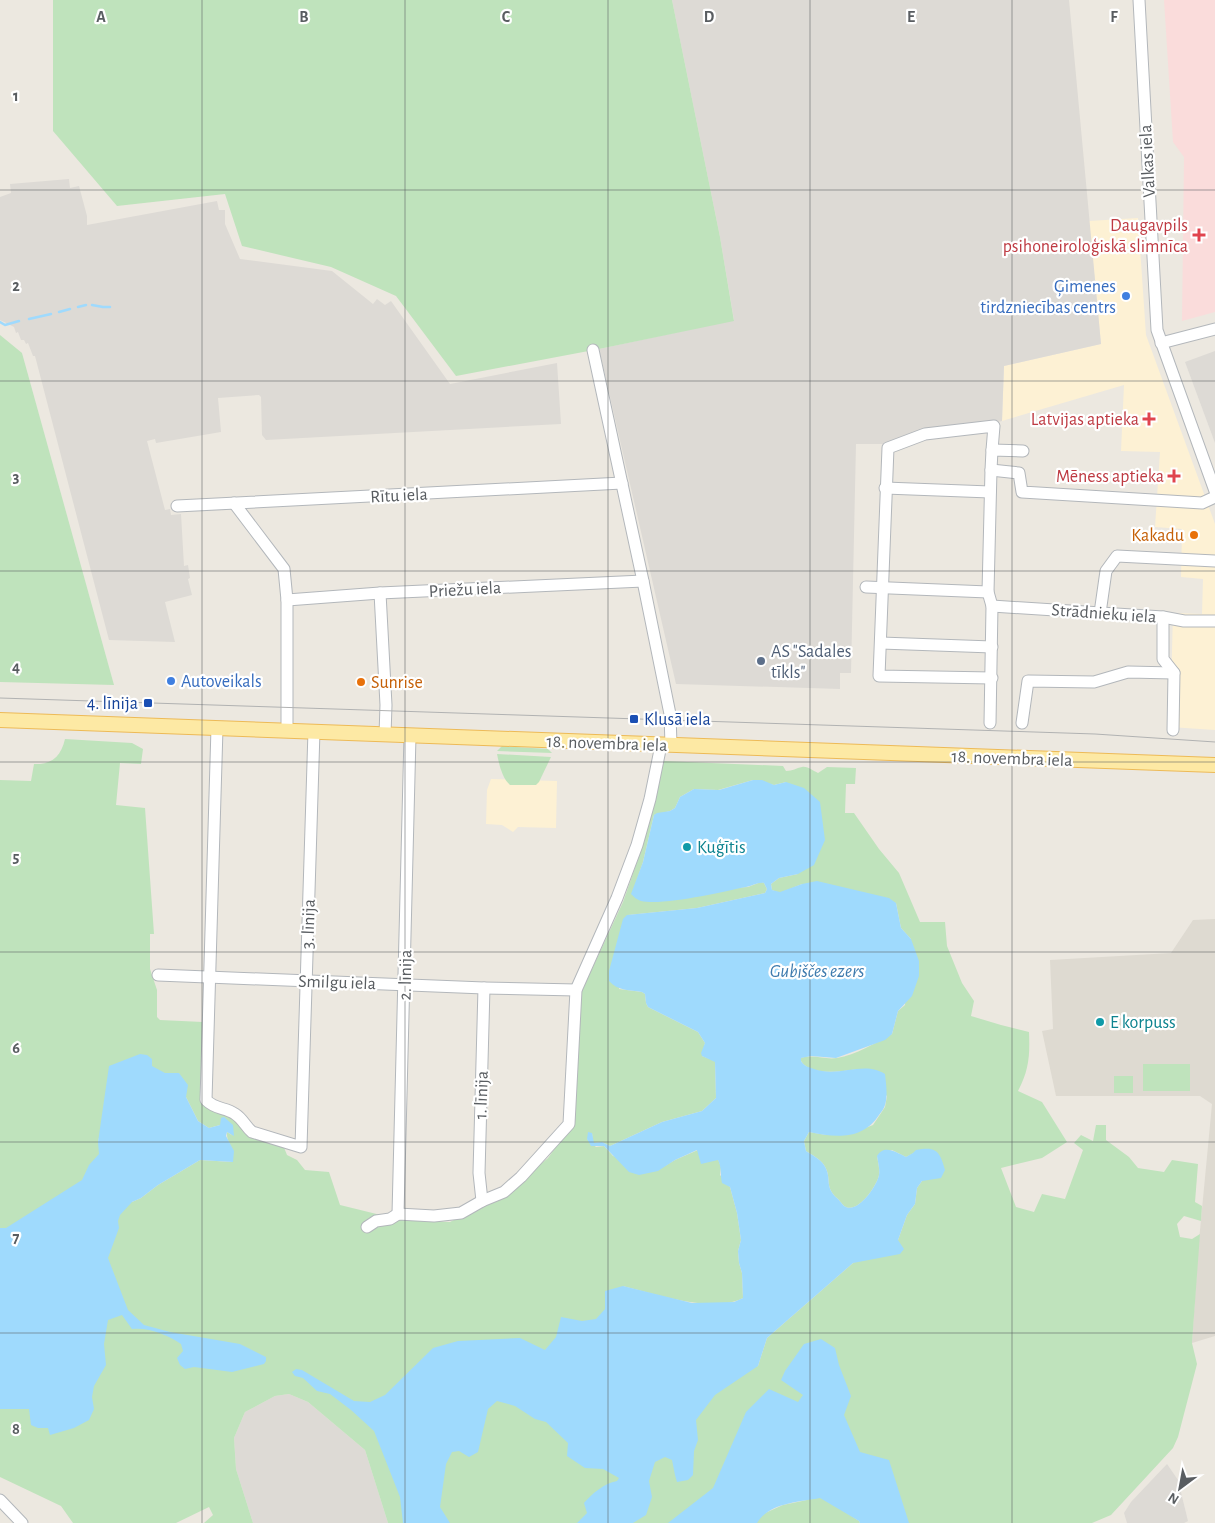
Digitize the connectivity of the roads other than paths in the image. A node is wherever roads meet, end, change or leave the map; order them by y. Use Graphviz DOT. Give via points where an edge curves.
graph roads {
  1 [pos="1139,0"];
  2 [pos="1215,329"];
  3 [pos="1161,343"];
  4 [pos="593,350"];
  5 [pos="992,450"];
  6 [pos="1023,451"];
  7 [pos="990,470"];
  8 [pos="622,483"];
  9 [pos="885,488"];
  10 [pos="1215,491"];
  11 [pos="990,492"];
  12 [pos="1215,497"];
  13 [pos="234,503"];
  14 [pos="177,506"];
  15 [pos="1215,561"];
  16 [pos="643,581"];
  17 [pos="866,587"];
  18 [pos="883,588"];
  19 [pos="988,592"];
  20 [pos="380,593"];
  21 [pos="287,600"];
  22 [pos="992,606"];
  23 [pos="1100,613"];
  24 [pos="1163,617"];
  25 [pos="1215,621"];
  26 [pos="881,643"];
  27 [pos="992,647"];
  28 [pos="1174,673"];
  29 [pos="992,678"];
  30 [pos="0,720"];
  31 [pos="990,723"];
  32 [pos="1022,724"];
  33 [pos="217,728"];
  34 [pos="286,730"];
  35 [pos="1173,730"];
  36 [pos="314,732"];
  37 [pos="386,735"];
  38 [pos="410,736"];
  39 [pos="666,745"];
  40 [pos="1215,765"];
  41 [pos="158,975"];
  42 [pos="210,977"];
  43 [pos="306,981"];
  44 [pos="405,985"];
  45 [pos="484,988"];
  46 [pos="576,990"];
  47 [pos="482,1201"];
  48 [pos="398,1214"];
  49 [pos="367,1227"];
  50 [pos="0,1500"];
  51 [pos="22,1523"];
  1 -- 3 [label="street, Valkas iela" via="1155,307"];
  2 -- 3 [label="street"];
  3 -- 10 [label="street, Valkas iela"];
  4 -- 8 [label="street"];
  5 -- 6 [label="street"];
  5 -- 7 [label="street"];
  5 -- 9 [label="street" via="994,426 925,434 888,448"];
  7 -- 11 [label="street"];
  7 -- 12 [label="street" via="1019,473 1022,492 1202,503"];
  8 -- 13 [label="street, Rītu iela"];
  8 -- 16 [label="street"];
  9 -- 11 [label="street"];
  9 -- 18 [label="street"];
  11 -- 19 [label="street"];
  13 -- 14 [label="street, Rītu iela"];
  13 -- 21 [label="street" via="284,569"];
  15 -- 23 [label="street" via="1117,556 1106,571"];
  16 -- 20 [label="street, Priežu iela"];
  16 -- 39 [label="street" via="671,720"];
  17 -- 18 [label="street"];
  18 -- 19 [label="street"];
  18 -- 26 [label="street"];
  19 -- 22 [label="street"];
  20 -- 21 [label="street, Priežu iela"];
  20 -- 37 [label="street"];
  21 -- 34 [label="street"];
  22 -- 23 [label="street, Strādnieku iela"];
  22 -- 27 [label="street"];
  23 -- 24 [label="street, Strādnieku iela"];
  24 -- 25 [label="street, Strādnieku iela"];
  24 -- 28 [label="street" via="1163,659"];
  26 -- 27 [label="street"];
  26 -- 29 [label="street" via="879,676"];
  27 -- 29 [label="street"];
  28 -- 32 [label="street" via="1128,672 1094,682 1028,681"];
  28 -- 35 [label="street"];
  29 -- 31 [label="street"];
  30 -- 33 [label="main road, 18. novembra iela"];
  33 -- 34 [label="main road, 18. novembra iela"];
  33 -- 42 [label="street"];
  34 -- 36 [label="main road, 18. novembra iela"];
  36 -- 37 [label="main road, 18. novembra iela"];
  36 -- 43 [label="street, 3. līnija"];
  37 -- 38 [label="main road, 18. novembra iela"];
  38 -- 39 [label="main road, 18. novembra iela"];
  38 -- 44 [label="street, 2. līnija"];
  39 -- 40 [label="main road, 18. novembra iela"];
  39 -- 46 [label="street" via="637,845"];
  41 -- 42 [label="street, Smilgu iela"];
  42 -- 43 [label="street, Smilgu iela"];
  42 -- 43 [label="street, 3. līnija" via="206,1100 213,1107 233,1112 252,1132 301,1147"];
  43 -- 44 [label="street, Smilgu iela"];
  44 -- 45 [label="street, Smilgu iela"];
  44 -- 48 [label="street, 2. līnija"];
  45 -- 46 [label="street, Smilgu iela"];
  45 -- 47 [label="street, 1. līnija" via="479,1173"];
  46 -- 47 [label="street" via="569,1124 521,1177 504,1192"];
  47 -- 48 [label="street" via="461,1213 434,1216"];
  48 -- 49 [label="street"];
  50 -- 51 [label="street"];
}
